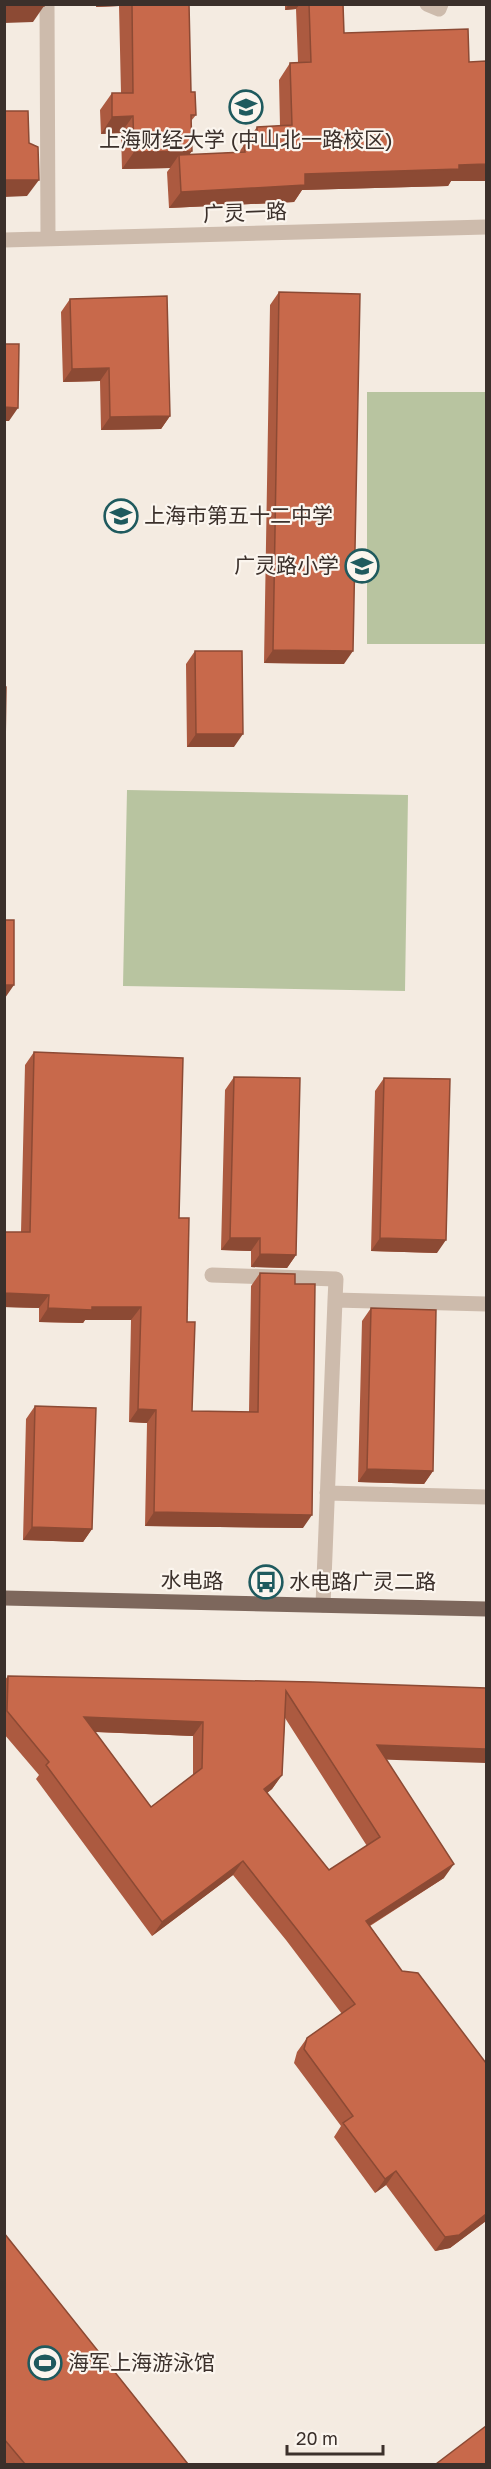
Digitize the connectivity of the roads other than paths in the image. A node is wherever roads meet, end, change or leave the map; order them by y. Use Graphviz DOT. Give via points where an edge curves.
graph roads {
  1 [pos="47,4"];
  2 [pos="427,4"];
  3 [pos="441,4"];
  4 [pos="486,227"];
  5 [pos="48,239"];
  6 [pos="4,240"];
  7 [pos="212,1275"];
  8 [pos="335,1300"];
  9 [pos="486,1304"];
  10 [pos="327,1493"];
  11 [pos="486,1497"];
  12 [pos="4,1598"];
  13 [pos="323,1605"];
  14 [pos="486,1609"];
  1 -- 5 [label="street"];
  2 -- 3 [label="street" via="439,9"];
  4 -- 5 [label="street, 广灵一路"];
  5 -- 6 [label="street, 广灵一路"];
  7 -- 8 [label="street" via="336,1279"];
  8 -- 9 [label="street"];
  8 -- 10 [label="street"];
  10 -- 11 [label="street"];
  10 -- 13 [label="street"];
  12 -- 13 [label="main road, 水电路"];
  13 -- 14 [label="main road, 水电路"];
}
